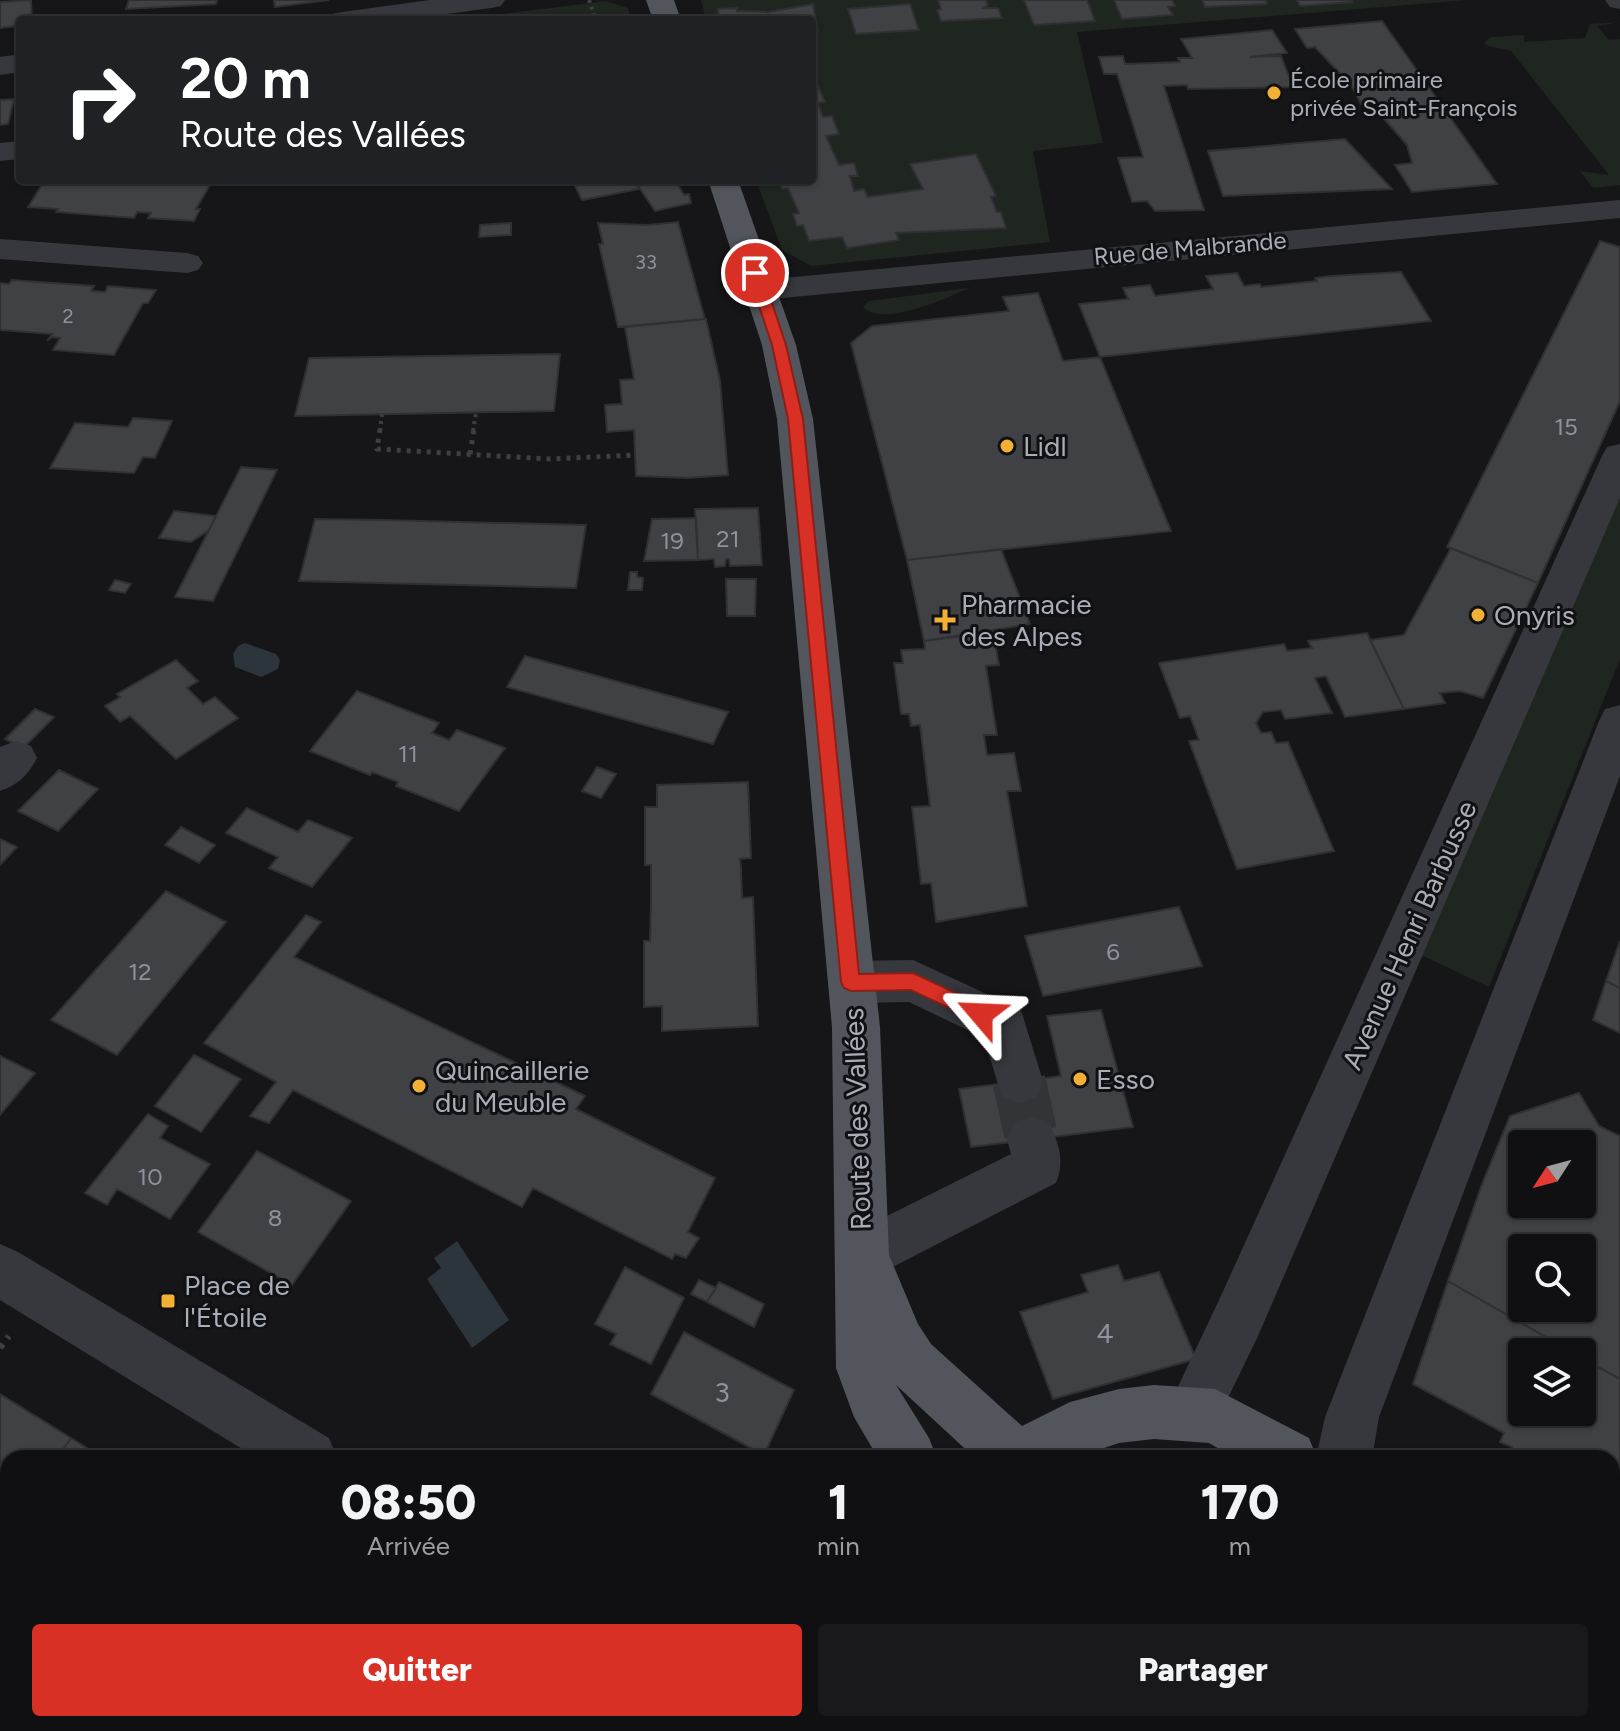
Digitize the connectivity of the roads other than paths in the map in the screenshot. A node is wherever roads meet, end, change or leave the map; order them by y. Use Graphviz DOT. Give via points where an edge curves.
graph roads {
  1 [pos="491,0"];
  2 [pos="372,16"];
  3 [pos="724,184"];
  4 [pos="1620,209"];
  5 [pos="0,249"];
  6 [pos="187,263"];
  7 [pos="761,290"];
  8 [pos="1620,456"];
  9 [pos="1620,721"];
  10 [pos="851,982"];
  11 [pos="1019,1081"];
  12 [pos="1032,1139"];
  13 [pos="863,1255"];
  14 [pos="0,1270"];
  15 [pos="1193,1412"];
  16 [pos="296,1450"];
  17 [pos="904,1450"];
  18 [pos="1009,1450"];
  19 [pos="1033,1450"];
  20 [pos="1275,1450"];
  21 [pos="1346,1450"];
  1 -- 2 [label="street"];
  3 -- 7 [label="main road, Route des Vallées"];
  4 -- 7 [label="street, Rue de Malbrande"];
  5 -- 6 [label="street"];
  7 -- 10 [label="main road, Route des Vallées" via="786,372 798,444"];
  8 -- 15 [label="street, Avenue Henri Barbusse"];
  9 -- 21 [label="street" via="1352,1417"];
  10 -- 11 [label="street" via="913,981 1004,1025"];
  10 -- 13 [label="main road, Route des Vallées"];
  12 -- 13 [label="street" via="1038,1166"];
  13 -- 17 [label="main road, Route des Vallées" via="863,1368 873,1398"];
  13 -- 18 [label="main road, Route des Vallées" via="912,1363"];
  14 -- 16 [label="street"];
  15 -- 19 [label="main road" via="1107,1419 1070,1430"];
  15 -- 20 [label="main road" via="1215,1416"];
}
